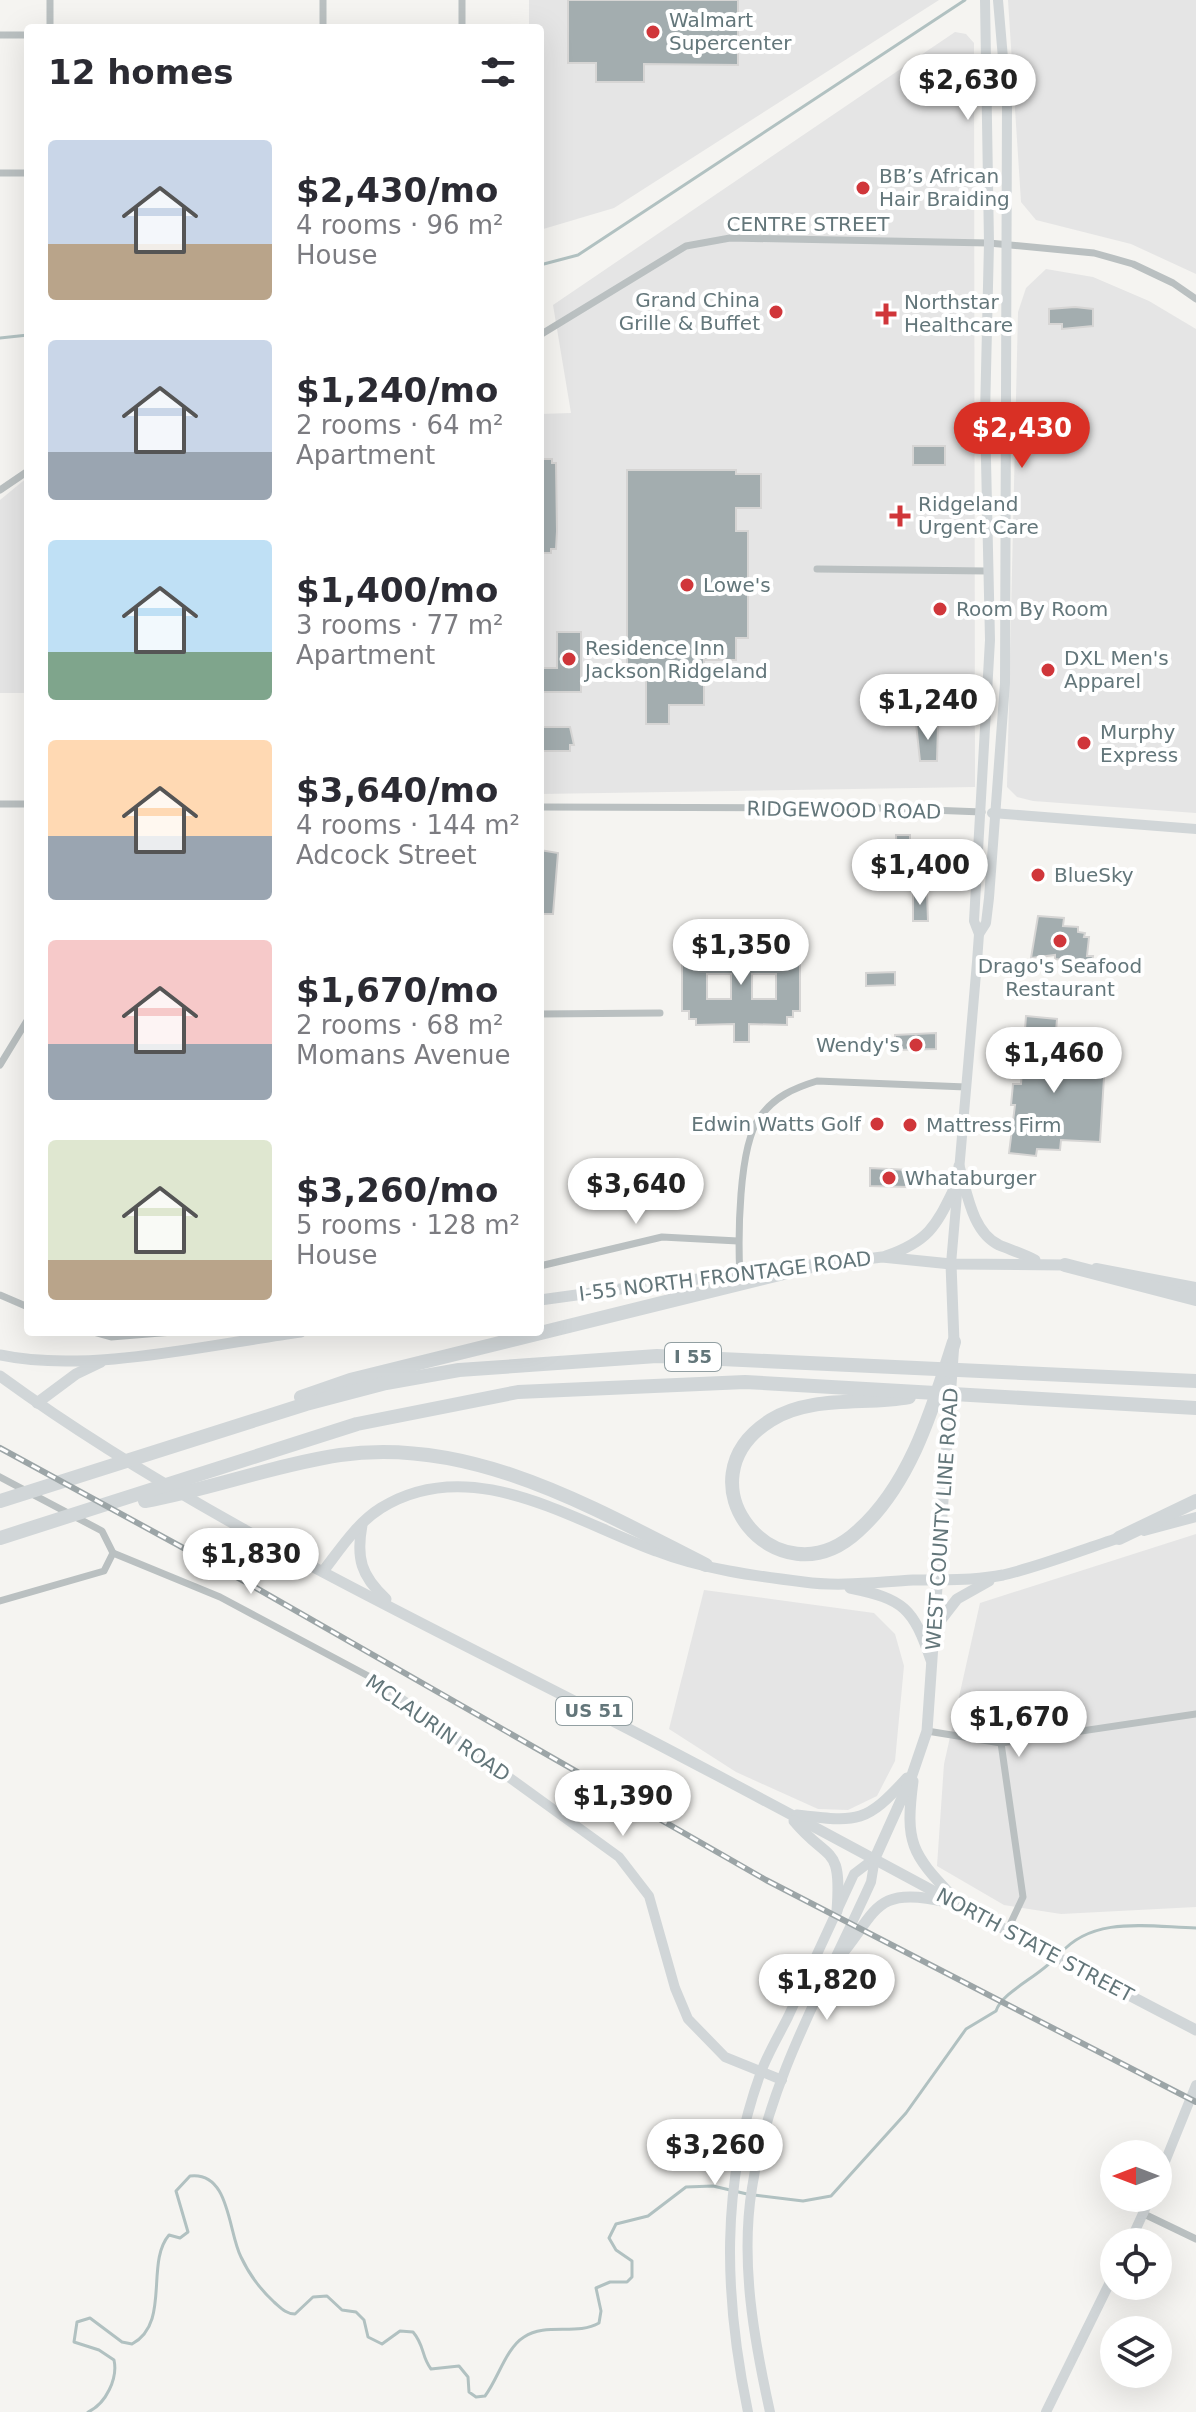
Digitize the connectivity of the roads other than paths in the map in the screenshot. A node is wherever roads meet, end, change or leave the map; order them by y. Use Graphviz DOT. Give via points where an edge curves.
graph roads {
  1 [pos="50,0"];
  2 [pos="323,0"];
  3 [pos="462,0"];
  4 [pos="985,0"];
  5 [pos="998,0"];
  6 [pos="50,24"];
  7 [pos="323,24"];
  8 [pos="462,24"];
  9 [pos="0,35"];
  10 [pos="24,35"];
  11 [pos="0,173"];
  12 [pos="24,173"];
  13 [pos="989,243"];
  14 [pos="1006,245"];
  15 [pos="1196,299"];
  16 [pos="544,333"];
  17 [pos="24,474"];
  18 [pos="0,490"];
  19 [pos="817,569"];
  20 [pos="987,571"];
  21 [pos="0,804"];
  22 [pos="24,804"];
  23 [pos="544,807"];
  24 [pos="982,812"];
  25 [pos="996,814"];
  26 [pos="1196,829"];
  27 [pos="979,934"];
  28 [pos="660,1013"];
  29 [pos="544,1014"];
  30 [pos="24,1026"];
  31 [pos="0,1065"];
  32 [pos="966,1087"];
  33 [pos="959,1166"];
  34 [pos="957,1183"];
  35 [pos="738,1241"];
  36 [pos="882,1257"];
  37 [pos="1040,1262"];
  38 [pos="951,1264"];
  39 [pos="544,1265"];
  40 [pos="816,1265"];
  41 [pos="1065,1265"];
  42 [pos="740,1277"];
  43 [pos="1196,1287"];
  44 [pos="0,1295"];
  45 [pos="544,1299"];
  46 [pos="1196,1299"];
  47 [pos="24,1305"];
  48 [pos="544,1332"];
  49 [pos="271,1336"];
  50 [pos="528,1336"];
  51 [pos="954,1342"];
  52 [pos="0,1355"];
  53 [pos="109,1358"];
  54 [pos="0,1376"];
  55 [pos="1196,1381"];
  56 [pos="929,1394"];
  57 [pos="37,1403"];
  58 [pos="1196,1408"];
  59 [pos="203,1436"];
  60 [pos="251,1468"];
  61 [pos="0,1477"];
  62 [pos="0,1501"];
  63 [pos="1196,1501"];
  64 [pos="1196,1517"];
  65 [pos="362,1525"];
  66 [pos="0,1538"];
  67 [pos="1119,1538"];
  68 [pos="113,1553"];
  69 [pos="706,1565"];
  70 [pos="324,1570"];
  71 [pos="1005,1574"];
  72 [pos="939,1579"];
  73 [pos="838,1585"];
  74 [pos="0,1601"];
  75 [pos="398,1610"];
  76 [pos="936,1627"];
  77 [pos="933,1666"];
  78 [pos="372,1678"];
  79 [pos="1196,1714"];
  80 [pos="927,1731"];
  81 [pos="1001,1743"];
  82 [pos="915,1769"];
  83 [pos="788,1814"];
  84 [pos="875,1858"];
  85 [pos="962,1906"];
  86 [pos="837,1911"];
  87 [pos="1007,1931"];
  88 [pos="836,1961"];
  89 [pos="1196,2030"];
  90 [pos="761,2072"];
  91 [pos="782,2080"];
  92 [pos="1196,2085"];
  93 [pos="1172,2144"];
  94 [pos="1144,2214"];
  95 [pos="1137,2228"];
  96 [pos="1196,2239"];
  97 [pos="1101,2300"];
  98 [pos="762,2379"];
  99 [pos="743,2385"];
  100 [pos="748,2412"];
  101 [pos="770,2412"];
  102 [pos="1046,2412"];
  1 -- 6 [label="street"];
  2 -- 7 [label="street"];
  3 -- 8 [label="street"];
  4 -- 13 [label="street"];
  5 -- 14 [label="street" via="1007,105"];
  9 -- 10 [label="street"];
  11 -- 12 [label="street"];
  13 -- 14 [label="street, CENTRE STREET"];
  13 -- 16 [label="street, CENTRE STREET" via="709,240 664,258"];
  13 -- 20 [label="street"];
  14 -- 15 [label="street, CENTRE STREET" via="1111,258 1173,283"];
  14 -- 25 [label="street" via="1005,683"];
  17 -- 18 [label="street"];
  19 -- 20 [label="street"];
  20 -- 24 [label="street" via="990,640"];
  21 -- 22 [label="street"];
  23 -- 24 [label="street, RIDGEWOOD ROAD"];
  24 -- 25 [label="street, RIDGEWOOD ROAD"];
  24 -- 27 [label="street" via="974,921"];
  25 -- 26 [label="street, RIDGEWOOD ROAD"];
  25 -- 27 [label="street" via="986,923"];
  27 -- 32 [label="street"];
  28 -- 29 [label="street"];
  30 -- 31 [label="street"];
  32 -- 33 [label="street"];
  32 -- 35 [label="street" via="817,1081 785,1093 758,1118 751,1133"];
  33 -- 34 [label="street"];
  33 -- 37 [label="main road" via="976,1221 986,1235"];
  34 -- 36 [label="main road" via="923,1240"];
  34 -- 38 [label="street"];
  35 -- 39 [label="street" via="662,1237"];
  35 -- 42 [label="street"];
  36 -- 38 [label="main road, I-55 NORTH FRONTAGE ROAD"];
  36 -- 40 [label="main road, I-55 NORTH FRONTAGE ROAD"];
  37 -- 38 [label="main road, I-55 NORTH FRONTAGE ROAD"];
  37 -- 41 [label="main road, I-55 NORTH FRONTAGE ROAD"];
  38 -- 51 [label="main road, WEST COUNTY LINE ROAD"];
  40 -- 42 [label="main road, I-55 NORTH FRONTAGE ROAD"];
  40 -- 48 [label="highway"];
  41 -- 43 [label="street, I-55 NORTH FRONTAGE ROAD" via="1121,1270"];
  41 -- 46 [label="highway"];
  42 -- 45 [label="main road, I-55 NORTH FRONTAGE ROAD"];
  44 -- 47 [label="street"];
  49 -- 53 [label="main road"];
  50 -- 59 [label="highway" via="350,1380"];
  51 -- 56 [label="highway" via="915,1448 879,1508 857,1533 821,1551 787,1553 770,1547 739,1516 732,1495 739,1455 772,1419 795,1409"];
  51 -- 72 [label="main road, WEST COUNTY LINE ROAD"];
  52 -- 53 [label="main road" via="31,1361"];
  53 -- 57 [label="main road"];
  54 -- 57 [label="main road, US 51"];
  55 -- 59 [label="highway, I 55" via="641,1357 430,1375"];
  56 -- 58 [label="highway, I 55"];
  56 -- 60 [label="highway, I 55" via="745,1382 518,1392 357,1424"];
  57 -- 70 [label="main road, US 51" via="146,1473"];
  59 -- 62 [label="highway, I 55"];
  60 -- 66 [label="highway" via="168,1497 81,1512"];
  60 -- 69 [label="highway" via="343,1455 445,1456 494,1468 565,1497"];
  61 -- 68 [label="street" via="102,1531"];
  63 -- 67 [label="highway"];
  64 -- 67 [label="street"];
  65 -- 69 [label="main road" via="381,1508 409,1496 450,1487 484,1488 517,1495 658,1552"];
  65 -- 70 [label="main road"];
  65 -- 75 [label="main road" via="359,1566"];
  67 -- 71 [label="main road"];
  68 -- 74 [label="street" via="104,1571"];
  68 -- 78 [label="street, MCLAURIN ROAD" via="220,1597"];
  69 -- 73 [label="main road"];
  70 -- 75 [label="main road, US 51"];
  71 -- 72 [label="main road"];
  71 -- 76 [label="main road" via="957,1599"];
  72 -- 73 [label="main road"];
  72 -- 76 [label="main road, WEST COUNTY LINE ROAD"];
  73 -- 77 [label="main road" via="889,1596 912,1616"];
  75 -- 83 [label="main road, US 51"];
  76 -- 77 [label="main road, WEST COUNTY LINE ROAD"];
  77 -- 80 [label="main road, WEST COUNTY LINE ROAD"];
  78 -- 90 [label="street, MCLAURIN ROAD" via="619,1857 649,1896 688,2019 725,2057"];
  79 -- 81 [label="street"];
  80 -- 81 [label="street"];
  80 -- 82 [label="main road, WEST COUNTY LINE ROAD"];
  81 -- 87 [label="street" via="1023,1897"];
  82 -- 83 [label="main road" via="885,1802 861,1817"];
  82 -- 84 [label="main road, WEST COUNTY LINE ROAD"];
  82 -- 85 [label="main road" via="910,1813 916,1855"];
  83 -- 84 [label="main road, US 51"];
  83 -- 86 [label="main road" via="833,1859 839,1881"];
  84 -- 85 [label="main road, NORTH STATE STREET / US 51"];
  84 -- 86 [label="street, WEST COUNTY LINE ROAD" via="854,1874"];
  84 -- 88 [label="street, WEST COUNTY LINE ROAD" via="871,1882"];
  85 -- 87 [label="main road, NORTH STATE STREET / US 51"];
  85 -- 88 [label="main road" via="919,1896 890,1900 867,1915"];
  86 -- 90 [label="street, WEST COUNTY LINE ROAD"];
  87 -- 89 [label="main road, NORTH STATE STREET / US 51"];
  88 -- 91 [label="street, WEST COUNTY LINE ROAD"];
  90 -- 91 [label="street, MCLAURIN ROAD"];
  90 -- 99 [label="street, WEST COUNTY LINE ROAD" via="740,2148 729,2232 728,2280"];
  91 -- 98 [label="street, WEST COUNTY LINE ROAD" via="751,2191 750,2289"];
  92 -- 93 [label="street"];
  94 -- 95 [label="street"];
  94 -- 96 [label="street"];
  97 -- 102 [label="street"];
  98 -- 99 [label="street"];
  98 -- 101 [label="street, WEST COUNTY LINE ROAD"];
  99 -- 100 [label="street, WEST COUNTY LINE ROAD"];
}
